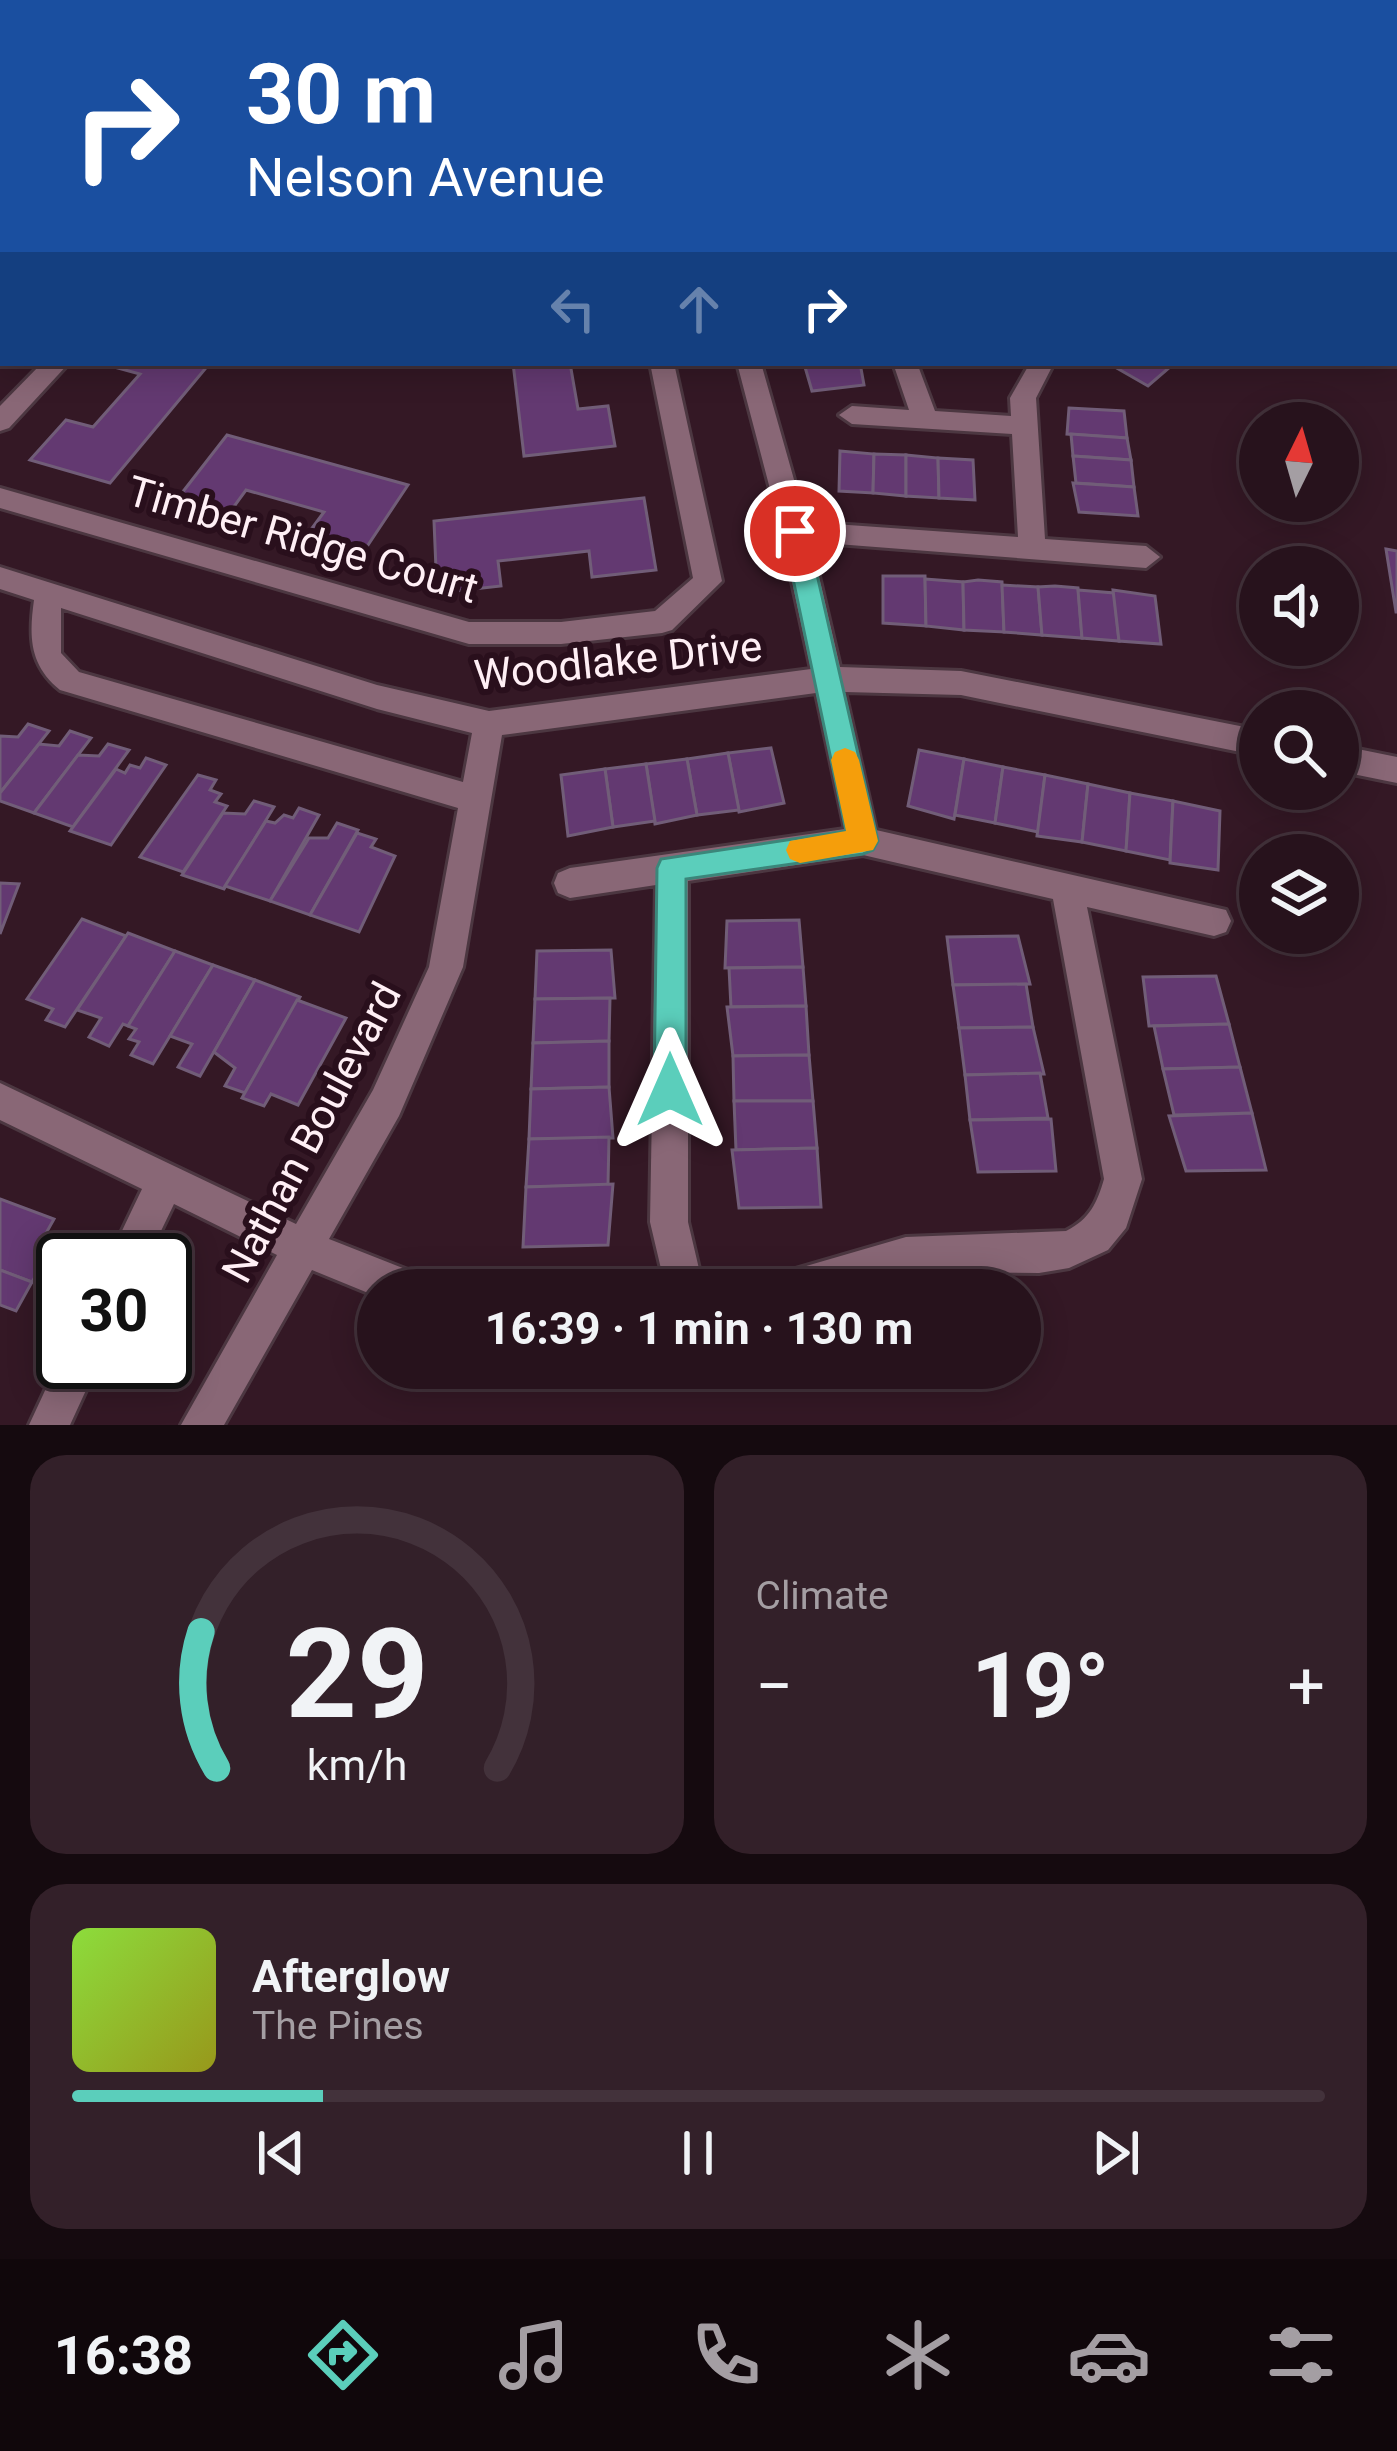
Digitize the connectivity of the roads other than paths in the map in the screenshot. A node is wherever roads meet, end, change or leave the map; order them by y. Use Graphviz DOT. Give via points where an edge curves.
graph roads {
  1 [pos="54,366"];
  2 [pos="663,366"];
  3 [pos="750,366"];
  4 [pos="906,366"];
  5 [pos="1040,366"];
  6 [pos="852,415"];
  7 [pos="925,420"];
  8 [pos="0,422"];
  9 [pos="1022,426"];
  10 [pos="0,498"];
  11 [pos="795,531"];
  12 [pos="1031,548"];
  13 [pos="1146,556"];
  14 [pos="0,578"];
  15 [pos="49,593"];
  16 [pos="827,679"];
  17 [pos="489,724"];
  18 [pos="1239,739"];
  19 [pos="1359,762"];
  20 [pos="1397,770"];
  21 [pos="476,800"];
  22 [pos="863,841"];
  23 [pos="672,868"];
  24 [pos="570,883"];
  25 [pos="1067,888"];
  26 [pos="1214,921"];
  27 [pos="0,1101"];
  28 [pos="166,1180"];
  29 [pos="141,1233"];
  30 [pos="305,1248"];
  31 [pos="357,1269"];
  32 [pos="680,1269"];
  33 [pos="861,1269"];
  34 [pos="66,1389"];
  35 [pos="49,1425"];
  36 [pos="201,1425"];
  1 -- 8 [label="street"];
  2 -- 10 [label="street, Timber Ridge Court" via="708,581 662,622 470,633"];
  3 -- 11 [label="street"];
  4 -- 7 [label="street"];
  5 -- 9 [label="street" via="1023,398"];
  6 -- 7 [label="street"];
  7 -- 9 [label="street"];
  9 -- 12 [label="street"];
  11 -- 12 [label="street"];
  11 -- 16 [label="street"];
  12 -- 13 [label="street"];
  14 -- 15 [label="street, Woodlake Drive"];
  15 -- 17 [label="street, Woodlake Drive" via="377,698"];
  15 -- 21 [label="street" via="44,647 50,666 70,680"];
  16 -- 17 [label="street, Woodlake Drive"];
  16 -- 18 [label="street, Woodlake Drive" via="961,683"];
  16 -- 22 [label="street"];
  17 -- 21 [label="street, Nathan Boulevard"];
  19 -- 20 [label="street"];
  21 -- 30 [label="street, Nathan Boulevard" via="446,967 386,1103"];
  22 -- 23 [label="street"];
  22 -- 25 [label="street"];
  23 -- 24 [label="street"];
  23 -- 32 [label="street" via="669,1222"];
  25 -- 26 [label="street"];
  25 -- 33 [label="street" via="1123,1179 1119,1210 1076,1250 909,1255"];
  27 -- 28 [label="street"];
  28 -- 29 [label="street"];
  28 -- 30 [label="street"];
  30 -- 31 [label="street"];
  30 -- 36 [label="street, Nathan Boulevard"];
  34 -- 35 [label="street"];
}
